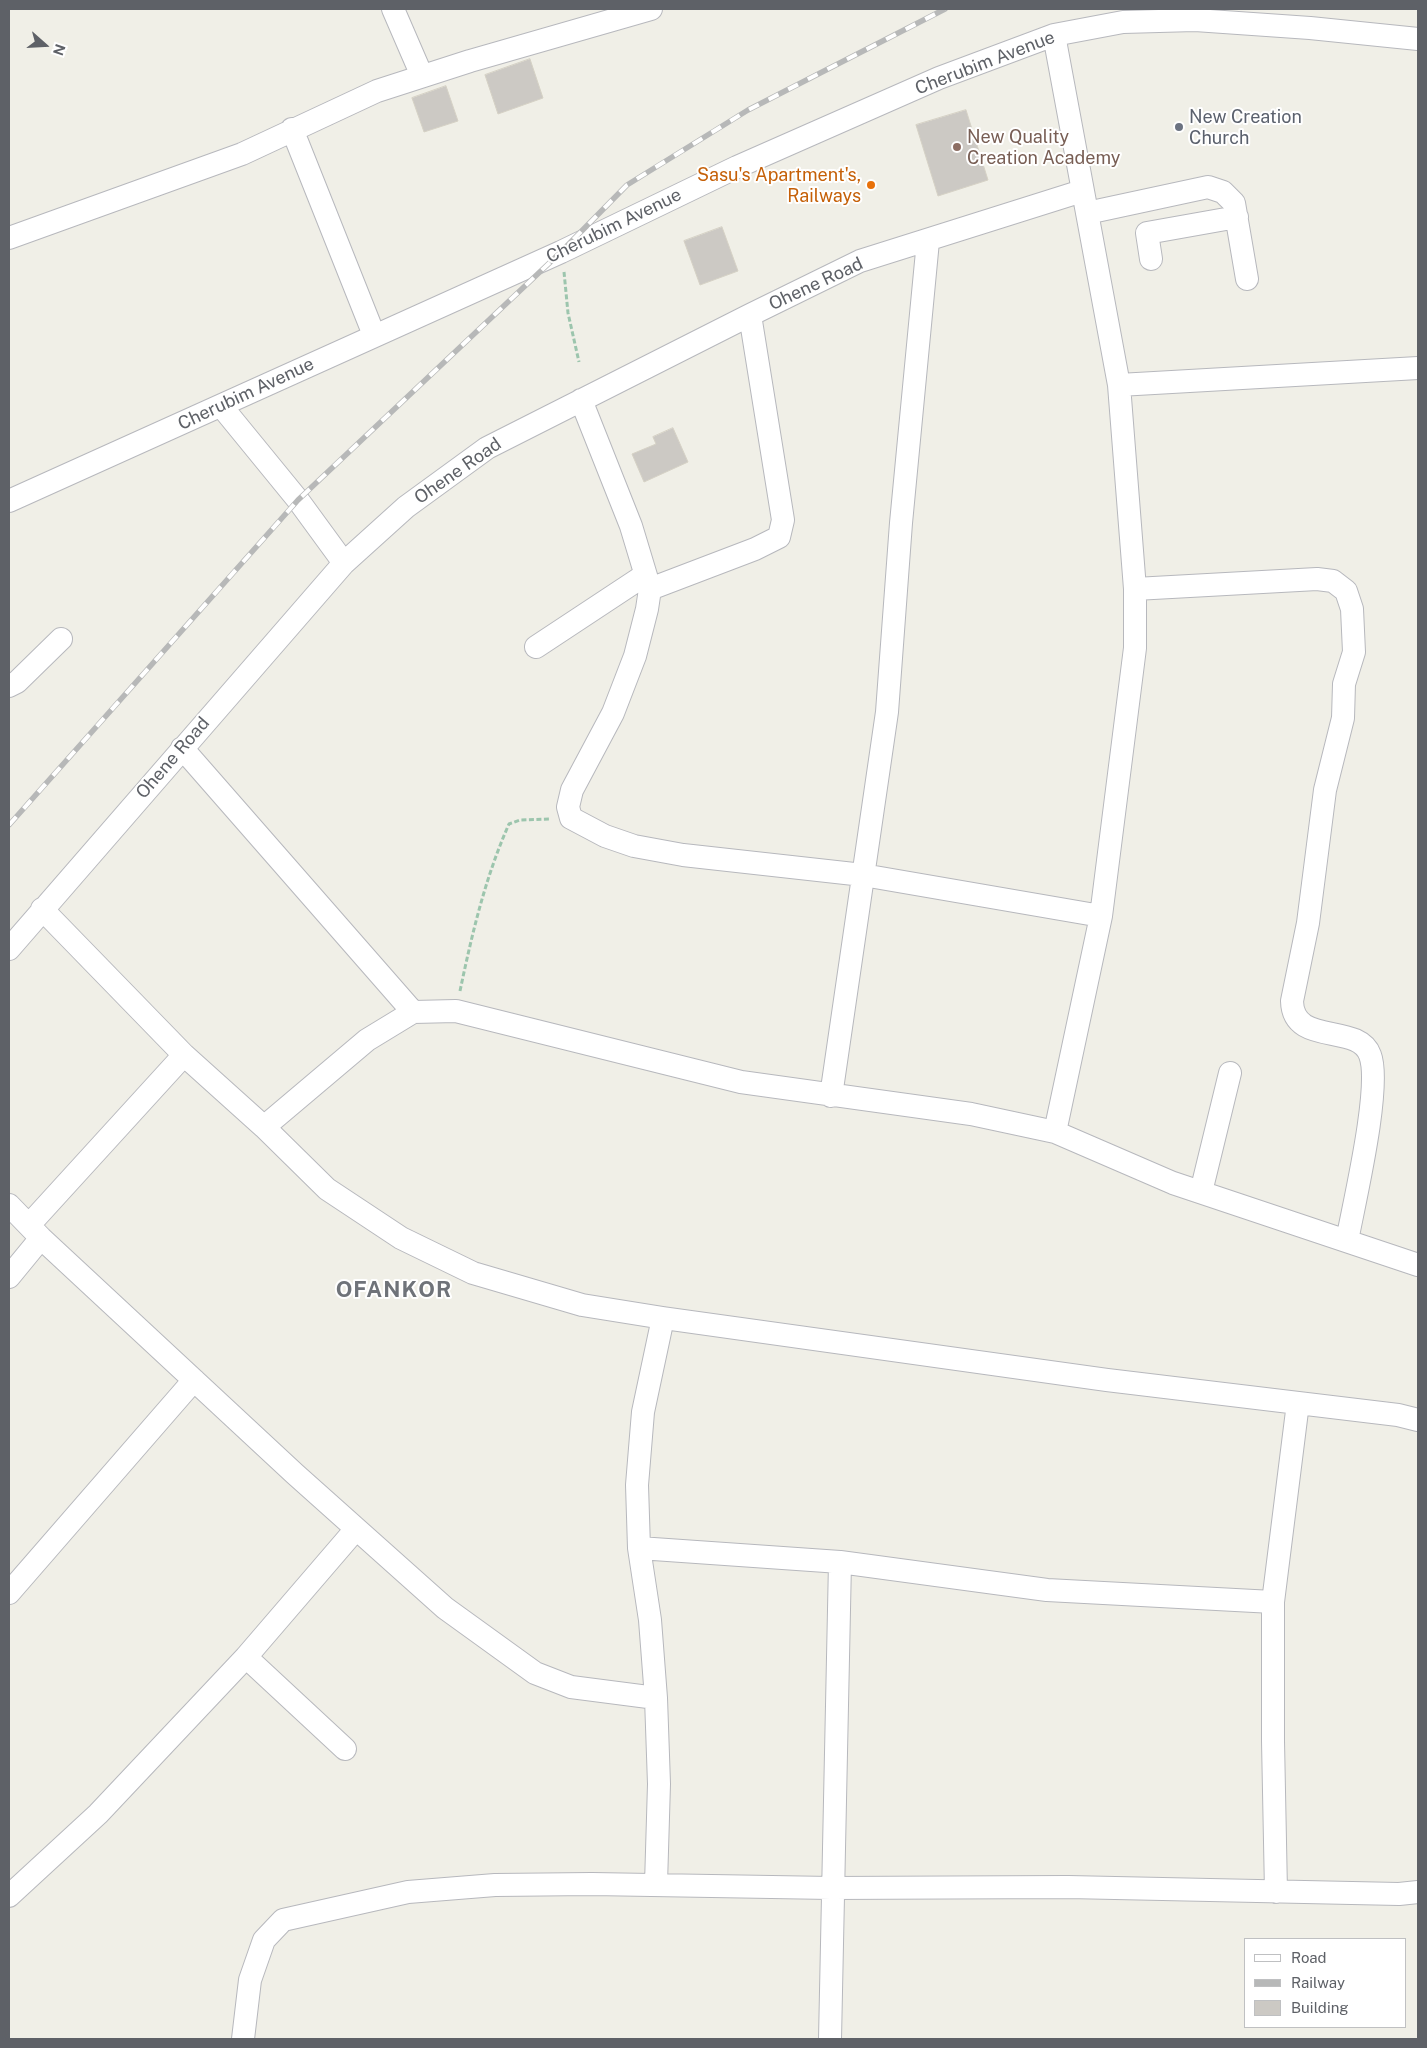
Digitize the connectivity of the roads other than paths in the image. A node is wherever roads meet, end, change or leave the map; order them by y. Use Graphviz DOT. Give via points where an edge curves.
graph roads {
  1 [pos="393,9"];
  2 [pos="651,9"];
  3 [pos="1054,35"];
  4 [pos="1418,40"];
  5 [pos="422,76"];
  6 [pos="292,130"];
  7 [pos="1142,201"];
  8 [pos="1084,202"];
  9 [pos="1237,218"];
  10 [pos="10,232"];
  11 [pos="1147,233"];
  12 [pos="928,241"];
  13 [pos="1151,260"];
  14 [pos="1247,279"];
  15 [pos="750,315"];
  16 [pos="374,335"];
  17 [pos="1418,368"];
  18 [pos="1118,385"];
  19 [pos="581,400"];
  20 [pos="222,407"];
  21 [pos="9,501"];
  22 [pos="344,562"];
  23 [pos="647,582"];
  24 [pos="1135,589"];
  25 [pos="61,640"];
  26 [pos="536,647"];
  27 [pos="9,686"];
  28 [pos="182,748"];
  29 [pos="863,875"];
  30 [pos="42,909"];
  31 [pos="1101,916"];
  32 [pos="9,949"];
  33 [pos="413,1012"];
  34 [pos="184,1055"];
  35 [pos="1230,1073"];
  36 [pos="831,1096"];
  37 [pos="264,1127"];
  38 [pos="1054,1132"];
  39 [pos="1201,1192"];
  40 [pos="9,1205"];
  41 [pos="35,1232"];
  42 [pos="1347,1241"];
  43 [pos="1418,1265"];
  44 [pos="9,1277"];
  45 [pos="663,1318"];
  46 [pos="194,1380"];
  47 [pos="1298,1403"];
  48 [pos="1418,1420"];
  49 [pos="356,1529"];
  50 [pos="639,1548"];
  51 [pos="840,1562"];
  52 [pos="9,1593"];
  53 [pos="1273,1602"];
  54 [pos="246,1657"];
  55 [pos="656,1698"];
  56 [pos="345,1750"];
  57 [pos="656,1884"];
  58 [pos="831,1888"];
  59 [pos="1276,1892"];
  60 [pos="1418,1892"];
  61 [pos="9,1896"];
  62 [pos="243,2039"];
  63 [pos="830,2039"];
  1 -- 5 [label="street"];
  2 -- 5 [label="street"];
  3 -- 4 [label="street, Cherubim Avenue" via="1123,22 1196,20"];
  3 -- 8 [label="street"];
  3 -- 16 [label="street, Cherubim Avenue" via="939,78 798,140 562,252"];
  5 -- 6 [label="street" via="376,91"];
  6 -- 10 [label="street" via="242,154"];
  6 -- 16 [label="street"];
  7 -- 8 [label="street, Ohene Road"];
  7 -- 9 [label="street, Ohene Road" via="1208,187 1223,192 1234,202"];
  7 -- 11 [label="street"];
  8 -- 12 [label="street, Ohene Road"];
  8 -- 18 [label="street"];
  9 -- 11 [label="street"];
  9 -- 14 [label="street, Ohene Road"];
  11 -- 13 [label="street"];
  12 -- 15 [label="street, Ohene Road" via="860,261"];
  12 -- 29 [label="street" via="887,712"];
  15 -- 19 [label="street, Ohene Road"];
  15 -- 23 [label="street" via="783,520 780,537 756,549"];
  16 -- 20 [label="street, Cherubim Avenue"];
  17 -- 18 [label="street"];
  18 -- 24 [label="street"];
  19 -- 22 [label="street, Ohene Road" via="487,448 406,507"];
  19 -- 23 [label="street" via="631,526"];
  20 -- 21 [label="street, Cherubim Avenue"];
  20 -- 22 [label="street"];
  22 -- 28 [label="street, Ohene Road"];
  23 -- 26 [label="street"];
  23 -- 29 [label="street" via="647,609 635,656 613,713 572,790 568,807 571,818 605,836 634,846 683,855"];
  24 -- 31 [label="street" via="1135,648"];
  24 -- 42 [label="street" via="1318,579 1333,581 1346,591 1352,609 1354,652 1344,684 1343,718 1325,790 1308,923 1292,1001 1296,1020 1308,1027 1352,1040 1364,1046 1371,1056 1373,1095"];
  25 -- 27 [label="street"];
  28 -- 30 [label="street, Ohene Road"];
  28 -- 33 [label="street"];
  29 -- 31 [label="street"];
  29 -- 36 [label="street"];
  30 -- 32 [label="street, Ohene Road"];
  30 -- 34 [label="street"];
  31 -- 38 [label="street"];
  33 -- 36 [label="street" via="456,1011 731,1079"];
  33 -- 37 [label="street" via="367,1040"];
  34 -- 37 [label="street"];
  34 -- 41 [label="street"];
  35 -- 39 [label="street"];
  36 -- 38 [label="street" via="970,1114"];
  37 -- 45 [label="street" via="327,1189 401,1238 473,1273 582,1306"];
  38 -- 39 [label="street"];
  39 -- 42 [label="street"];
  40 -- 41 [label="street"];
  41 -- 44 [label="street"];
  41 -- 46 [label="street"];
  42 -- 43 [label="street"];
  45 -- 47 [label="street"];
  45 -- 50 [label="street" via="643,1412 637,1485"];
  46 -- 49 [label="street"];
  46 -- 52 [label="street"];
  47 -- 48 [label="street"];
  47 -- 53 [label="street"];
  49 -- 54 [label="street"];
  49 -- 55 [label="street" via="445,1608 535,1673 571,1687"];
  50 -- 51 [label="street"];
  50 -- 55 [label="street" via="650,1620"];
  51 -- 53 [label="street" via="1047,1590"];
  51 -- 58 [label="street"];
  53 -- 59 [label="street"];
  54 -- 56 [label="street"];
  54 -- 61 [label="street" via="98,1814"];
  55 -- 57 [label="street" via="660,1784"];
  57 -- 58 [label="street"];
  57 -- 62 [label="street" via="495,1885 408,1892 283,1920 264,1940 250,1980"];
  58 -- 59 [label="street" via="1068,1887"];
  58 -- 63 [label="street"];
  59 -- 60 [label="street"];
}
